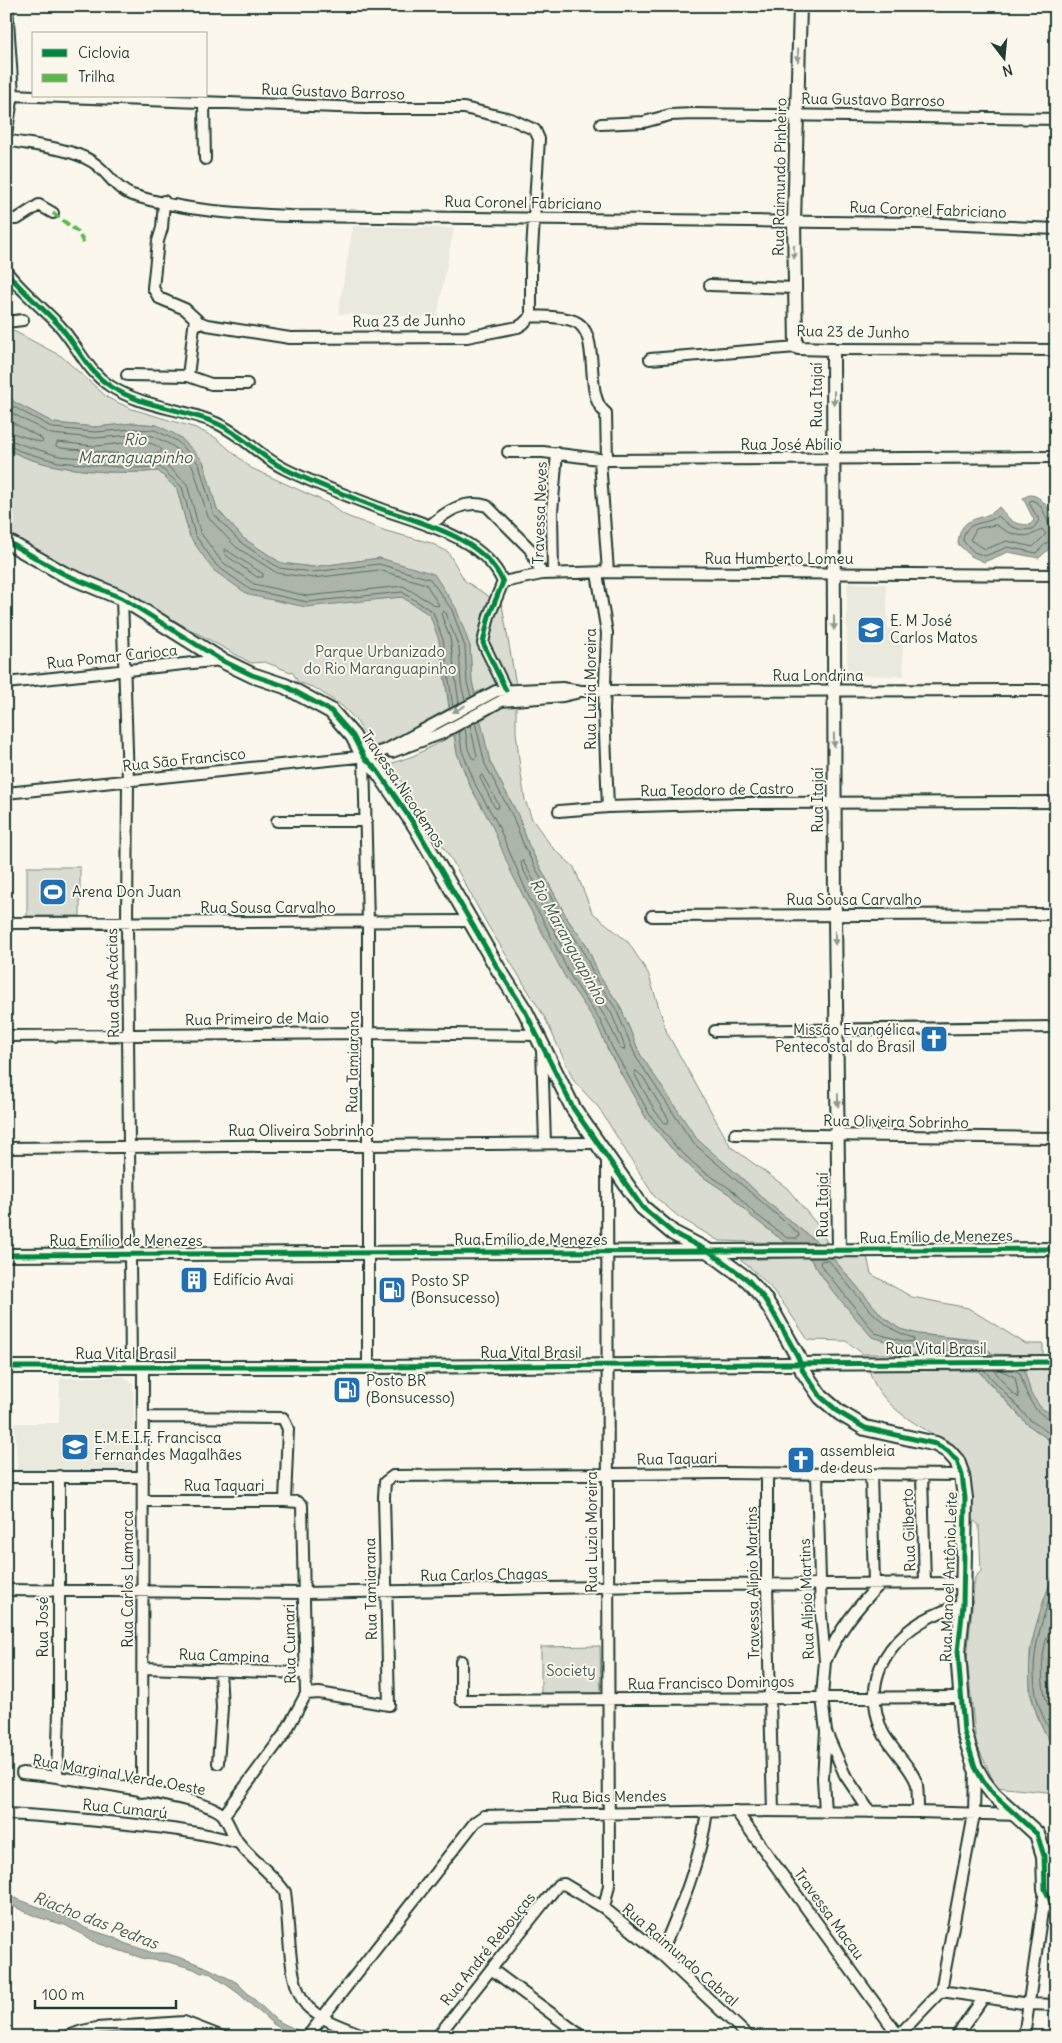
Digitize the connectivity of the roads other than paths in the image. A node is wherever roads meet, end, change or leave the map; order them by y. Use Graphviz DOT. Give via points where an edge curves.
graph roads {
  1 [pos="7,6"];
  2 [pos="800,6"];
  3 [pos="13,95"];
  4 [pos="32,96"];
  5 [pos="84,98"];
  6 [pos="204,103"];
  7 [pos="797,114"];
  8 [pos="1056,119"];
  9 [pos="601,124"];
  10 [pos="6,134"];
  11 [pos="6,140"];
  12 [pos="205,159"];
  13 [pos="164,201"];
  14 [pos="54,213"];
  15 [pos="533,218"];
  16 [pos="6,219"];
  17 [pos="794,222"];
  18 [pos="1056,229"];
  19 [pos="6,271"];
  20 [pos="710,286"];
  21 [pos="795,288"];
  22 [pos="531,316"];
  23 [pos="195,318"];
  24 [pos="23,320"];
  25 [pos="6,322"];
  26 [pos="797,347"];
  27 [pos="833,349"];
  28 [pos="1056,350"];
  29 [pos="650,359"];
  30 [pos="128,375"];
  31 [pos="188,376"];
  32 [pos="247,384"];
  33 [pos="508,452"];
  34 [pos="557,453"];
  35 [pos="1056,457"];
  36 [pos="603,460"];
  37 [pos="834,460"];
  38 [pos="429,526"];
  39 [pos="6,541"];
  40 [pos="608,572"];
  41 [pos="597,573"];
  42 [pos="548,574"];
  43 [pos="835,575"];
  44 [pos="1056,575"];
  45 [pos="503,582"];
  46 [pos="122,598"];
  47 [pos="221,660"];
  48 [pos="126,671"];
  49 [pos="6,683"];
  50 [pos="506,690"];
  51 [pos="1056,690"];
  52 [pos="606,691"];
  53 [pos="834,691"];
  54 [pos="580,692"];
  55 [pos="364,757"];
  56 [pos="128,781"];
  57 [pos="6,793"];
  58 [pos="1056,802"];
  59 [pos="835,803"];
  60 [pos="608,806"];
  61 [pos="559,811"];
  62 [pos="277,821"];
  63 [pos="366,821"];
  64 [pos="1056,914"];
  65 [pos="652,916"];
  66 [pos="835,916"];
  67 [pos="470,921"];
  68 [pos="6,923"];
  69 [pos="127,923"];
  70 [pos="368,923"];
  71 [pos="1056,1027"];
  72 [pos="837,1029"];
  73 [pos="715,1032"];
  74 [pos="369,1033"];
  75 [pos="6,1036"];
  76 [pos="129,1036"];
  77 [pos="540,1041"];
  78 [pos="735,1134"];
  79 [pos="839,1137"];
  80 [pos="1056,1138"];
  81 [pos="545,1143"];
  82 [pos="596,1143"];
  83 [pos="129,1146"];
  84 [pos="367,1146"];
  85 [pos="6,1148"];
  86 [pos="607,1158"];
  87 [pos="1056,1249"];
  88 [pos="834,1251"];
  89 [pos="607,1252"];
  90 [pos="710,1252"];
  91 [pos="130,1253"];
  92 [pos="367,1254"];
  93 [pos="6,1255"];
  94 [pos="1056,1362"];
  95 [pos="801,1363"];
  96 [pos="607,1365"];
  97 [pos="6,1367"];
  98 [pos="137,1367"];
  99 [pos="368,1367"];
  100 [pos="143,1416"];
  101 [pos="767,1474"];
  102 [pos="817,1474"];
  103 [pos="871,1474"];
  104 [pos="607,1475"];
  105 [pos="922,1475"];
  106 [pos="962,1475"];
  107 [pos="59,1476"];
  108 [pos="393,1476"];
  109 [pos="6,1477"];
  110 [pos="143,1478"];
  111 [pos="143,1501"];
  112 [pos="285,1501"];
  113 [pos="302,1507"];
  114 [pos="820,1583"];
  115 [pos="877,1583"];
  116 [pos="925,1583"];
  117 [pos="963,1583"];
  118 [pos="767,1585"];
  119 [pos="608,1587"];
  120 [pos="6,1590"];
  121 [pos="58,1590"];
  122 [pos="142,1590"];
  123 [pos="386,1590"];
  124 [pos="304,1593"];
  125 [pos="962,1605"];
  126 [pos="460,1661"];
  127 [pos="825,1661"];
  128 [pos="143,1668"];
  129 [pos="220,1671"];
  130 [pos="304,1673"];
  131 [pos="306,1694"];
  132 [pos="822,1696"];
  133 [pos="770,1697"];
  134 [pos="876,1697"];
  135 [pos="961,1697"];
  136 [pos="608,1699"];
  137 [pos="826,1732"];
  138 [pos="218,1763"];
  139 [pos="976,1767"];
  140 [pos="22,1773"];
  141 [pos="57,1777"];
  142 [pos="142,1792"];
  143 [pos="736,1811"];
  144 [pos="609,1812"];
  145 [pos="707,1812"];
  146 [pos="773,1812"];
  147 [pos="825,1812"];
  148 [pos="870,1812"];
  149 [pos="918,1812"];
  150 [pos="6,1814"];
  151 [pos="974,1814"];
  152 [pos="224,1815"];
  153 [pos="1018,1816"];
  154 [pos="239,1843"];
  155 [pos="564,1884"];
  156 [pos="1045,1889"];
  157 [pos="604,1908"];
  158 [pos="1056,1914"];
  159 [pos="661,1954"];
  160 [pos="491,1969"];
  161 [pos="941,1991"];
  162 [pos="984,1998"];
  163 [pos="1029,2004"];
  164 [pos="1056,2005"];
  165 [pos="322,2017"];
  166 [pos="184,2022"];
  167 [pos="309,2034"];
  168 [pos="898,2036"];
  169 [pos="66,2037"];
  170 [pos="172,2037"];
  171 [pos="223,2037"];
  172 [pos="368,2037"];
  173 [pos="437,2037"];
  174 [pos="583,2037"];
  175 [pos="749,2037"];
  176 [pos="956,2037"];
  177 [pos="1024,2037"];
  1 -- 3 [label="street"];
  2 -- 7 [label="street, Rua Raimundo Pinheiro, one-way"];
  3 -- 4 [label="street, Rua Gustavo Barroso"];
  3 -- 10 [label="street"];
  5 -- 6 [label="street, Rua Gustavo Barroso"];
  6 -- 12 [label="street"];
  6 -- 15 [label="street, Rua Gustavo Barroso" via="464,108 511,119 535,130 539,136"];
  7 -- 8 [label="street, Rua Gustavo Barroso"];
  7 -- 9 [label="street, Rua Gustavo Barroso" via="693,114 644,122"];
  7 -- 17 [label="street, Rua Raimundo Pinheiro"];
  11 -- 13 [label="street, Rua Coronel Fabriciano" via="79,156 99,167 124,191"];
  13 -- 15 [label="street, Rua Coronel Fabriciano" via="215,212 266,215"];
  13 -- 23 [label="street, Rua 23 de Junho" via="154,288 158,298 186,309"];
  14 -- 16 [label="street" via="39,205 17,219"];
  15 -- 17 [label="street, Rua Coronel Fabriciano"];
  15 -- 22 [label="street"];
  17 -- 18 [label="street, Rua Coronel Fabriciano"];
  17 -- 21 [label="street, Rua Raimundo Pinheiro, one-way"];
  19 -- 38 [label="street" via="60,326 84,362 107,384 129,398 215,422 232,430 284,469 328,489"];
  20 -- 21 [label="street"];
  21 -- 26 [label="street, Rua Raimundo Pinheiro"];
  22 -- 23 [label="street, Rua 23 de Junho" via="518,326 467,338 290,338 214,328"];
  22 -- 36 [label="street" via="572,320 583,328 590,345 590,364 598,399 606,413"];
  23 -- 31 [label="street"];
  24 -- 25 [label="street"];
  26 -- 27 [label="street, Rua 23 de Junho"];
  26 -- 29 [label="street, Rua 23 de Junho"];
  27 -- 28 [label="street, Rua 23 de Junho"];
  27 -- 37 [label="street, Rua Itajaí, one-way"];
  30 -- 31 [label="street"];
  31 -- 32 [label="street" via="211,384"];
  33 -- 34 [label="street, Rua José Abílio"];
  34 -- 36 [label="street, Rua José Abílio"];
  34 -- 42 [label="street, Travessa Neves"];
  35 -- 37 [label="street, Rua José Abílio"];
  36 -- 37 [label="street, Rua José Abílio"];
  36 -- 40 [label="street"];
  37 -- 43 [label="street, Rua Itajaí"];
  38 -- 42 [label="street" via="464,505 487,506 530,549"];
  38 -- 45 [label="street" via="463,542 488,559"];
  39 -- 46 [label="main road, Travessa Nicodemos" via="64,574"];
  40 -- 41 [label="street, Rua Humberto Lomeu"];
  40 -- 43 [label="street, Rua Humberto Lomeu"];
  41 -- 42 [label="street, Rua Humberto Lomeu"];
  41 -- 52 [label="street, Rua Luzia Moreira" via="607,633"];
  42 -- 45 [label="street, Rua Humberto Lomeu"];
  43 -- 44 [label="street, Rua Humberto Lomeu"];
  43 -- 53 [label="street, Rua Itajaí, one-way"];
  45 -- 50 [label="street" via="489,616 483,643"];
  46 -- 47 [label="main road, Travessa Nicodemos"];
  46 -- 48 [label="street, Rua das Acácias"];
  47 -- 48 [label="street, Rua Pomar Carioca"];
  47 -- 55 [label="main road, Travessa Nicodemos" via="285,686 331,711 353,736"];
  48 -- 49 [label="street, Rua Pomar Carioca"];
  48 -- 56 [label="street, Rua das Acácias"];
  50 -- 54 [label="street" via="562,688"];
  50 -- 55 [label="street, one-way" via="485,695 386,750"];
  51 -- 53 [label="street, Rua Londrina"];
  52 -- 53 [label="street, Rua Londrina"];
  52 -- 54 [label="street, Rua Londrina"];
  52 -- 60 [label="street, Rua Luzia Moreira"];
  53 -- 59 [label="street, Rua Itajaí, one-way"];
  54 -- 55 [label="street" via="514,699 491,706 440,734 383,756"];
  55 -- 56 [label="street, Rua São Francisco"];
  55 -- 63 [label="street, Rua Tamiarana"];
  55 -- 67 [label="main road, Travessa Nicodemos" via="377,770 416,827"];
  56 -- 57 [label="street, Rua São Francisco"];
  56 -- 69 [label="street, Rua das Acácias"];
  58 -- 59 [label="street, Rua Teodoro de Castro"];
  59 -- 60 [label="street, Rua Teodoro de Castro"];
  59 -- 66 [label="street, Rua Itajaí"];
  60 -- 61 [label="street, Rua Teodoro de Castro"];
  62 -- 63 [label="street"];
  63 -- 70 [label="street, Rua Tamiarana"];
  64 -- 66 [label="street, Rua Sousa Carvalho"];
  65 -- 66 [label="street, Rua Sousa Carvalho"];
  66 -- 72 [label="street, Rua Itajaí, one-way"];
  67 -- 70 [label="street, Rua Sousa Carvalho"];
  67 -- 77 [label="main road, Travessa Nicodemos"];
  68 -- 69 [label="street, Rua Sousa Carvalho"];
  69 -- 70 [label="street, Rua Sousa Carvalho"];
  69 -- 76 [label="street, Rua das Acácias"];
  70 -- 74 [label="street, Rua Tamiarana"];
  71 -- 72 [label="street"];
  72 -- 73 [label="street"];
  72 -- 79 [label="street, Rua Itajaí, one-way"];
  74 -- 76 [label="street, Rua Primeiro de Maio"];
  74 -- 77 [label="street, Rua Primeiro de Maio"];
  74 -- 84 [label="street, Rua Tamiarana"];
  75 -- 76 [label="street, Rua Primeiro de Maio"];
  76 -- 83 [label="street, Rua das Acácias"];
  77 -- 81 [label="street"];
  77 -- 82 [label="main road, Travessa Nicodemos" via="573,1108"];
  78 -- 79 [label="street, Rua Oliveira Sobrinho"];
  79 -- 80 [label="street, Rua Oliveira Sobrinho"];
  79 -- 88 [label="street, Rua Itajaí"];
  81 -- 82 [label="street, Rua Oliveira Sobrinho"];
  81 -- 84 [label="street, Rua Oliveira Sobrinho"];
  82 -- 86 [label="main road, Travessa Nicodemos"];
  83 -- 84 [label="street, Rua Oliveira Sobrinho"];
  83 -- 85 [label="street, Rua Oliveira Sobrinho"];
  83 -- 91 [label="street, Rua das Acácias"];
  84 -- 92 [label="street, Rua Tamiarana"];
  86 -- 89 [label="street, Rua Luzia Moreira"];
  86 -- 90 [label="main road, Travessa Nicodemos" via="642,1207 656,1220"];
  87 -- 88 [label="street, Rua Emílio de Menezes"];
  88 -- 90 [label="street, Rua Emílio de Menezes"];
  89 -- 90 [label="street, Rua Emílio de Menezes"];
  89 -- 92 [label="street, Rua Emílio de Menezes"];
  89 -- 96 [label="street, Rua Luzia Moreira"];
  90 -- 95 [label="main road, Travessa Nicodemos" via="748,1280 763,1297"];
  91 -- 92 [label="street, Rua Emílio de Menezes"];
  91 -- 93 [label="street, Rua Emílio de Menezes"];
  91 -- 98 [label="street, Rua das Acácias"];
  92 -- 99 [label="street, Rua Tamiarana"];
  94 -- 95 [label="street, Rua Vital Brasil"];
  95 -- 96 [label="street, Rua Vital Brasil"];
  95 -- 106 [label="main road, Travessa Nicodemos" via="803,1372 820,1397 840,1413 865,1428 936,1444 957,1461"];
  96 -- 99 [label="street, Rua Vital Brasil"];
  96 -- 104 [label="street, Rua Luzia Moreira"];
  97 -- 98 [label="street, Rua Vital Brasil"];
  98 -- 99 [label="street, Rua Vital Brasil"];
  98 -- 100 [label="street, Rua Carlos Lamarca"];
  100 -- 110 [label="street, Rua Carlos Lamarca"];
  100 -- 112 [label="street" via="283,1418 288,1429"];
  101 -- 102 [label="street, Rua Taquari"];
  101 -- 104 [label="street, Rua Taquari"];
  101 -- 118 [label="street, Travessa Alípio Martins"];
  102 -- 103 [label="street, Rua Taquari"];
  102 -- 114 [label="street, Rua Alípio Martins"];
  103 -- 105 [label="street, Rua Taquari"];
  103 -- 115 [label="street"];
  104 -- 108 [label="street, Rua Taquari"];
  104 -- 119 [label="street, Rua Luzia Moreira"];
  105 -- 106 [label="street, Rua Taquari"];
  105 -- 116 [label="street, Rua Gilberto"];
  106 -- 117 [label="main road, Rua Manoel Antônio Leite" via="965,1498"];
  107 -- 109 [label="street"];
  107 -- 110 [label="street"];
  107 -- 121 [label="street, Rua José"];
  108 -- 123 [label="street, Rua Tamiarana" via="385,1482 384,1490"];
  110 -- 111 [label="street, Rua Carlos Lamarca"];
  111 -- 112 [label="street, Rua Taquari"];
  111 -- 122 [label="street, Rua Carlos Lamarca"];
  112 -- 113 [label="street, Rua Taquari" via="298,1502"];
  113 -- 124 [label="street, Rua Cumari"];
  114 -- 115 [label="street, Rua Carlos Chagas"];
  114 -- 118 [label="street, Rua Carlos Chagas"];
  114 -- 127 [label="street, Rua Alípio Martins"];
  115 -- 116 [label="street, Rua Carlos Chagas"];
  115 -- 127 [label="street" via="854,1611"];
  116 -- 117 [label="street, Rua Carlos Chagas"];
  117 -- 125 [label="main road, Rua Manoel Antônio Leite"];
  118 -- 119 [label="street, Rua Carlos Chagas"];
  118 -- 133 [label="street, Travessa Alípio Martins"];
  119 -- 123 [label="street, Rua Carlos Chagas"];
  119 -- 136 [label="street, Rua Luzia Moreira"];
  120 -- 121 [label="street, Rua Carlos Chagas"];
  121 -- 122 [label="street, Rua Carlos Chagas"];
  121 -- 141 [label="street, Rua José"];
  122 -- 124 [label="street, Rua Carlos Chagas"];
  122 -- 128 [label="street, Rua Carlos Lamarca"];
  123 -- 124 [label="street, Rua Carlos Chagas"];
  123 -- 131 [label="street, Rua Tamiarana" via="389,1705 319,1693"];
  124 -- 130 [label="street, Rua Cumari"];
  125 -- 134 [label="street" via="931,1615 901,1637 888,1651 881,1666"];
  125 -- 135 [label="main road, Rua Manoel Antônio Leite" via="958,1652"];
  126 -- 136 [label="street, Rua Francisco Domingos" via="461,1700"];
  127 -- 132 [label="street, Rua Alípio Martins"];
  128 -- 129 [label="street, Rua Campina"];
  128 -- 142 [label="street, Rua Carlos Lamarca"];
  129 -- 130 [label="street, Rua Campina"];
  129 -- 138 [label="street" via="222,1708"];
  130 -- 131 [label="street, Rua Cumari"];
  131 -- 152 [label="street, Rua Cumari" via="285,1733"];
  132 -- 133 [label="street, Rua Francisco Domingos"];
  132 -- 134 [label="street, Rua Francisco Domingos"];
  132 -- 137 [label="street, Rua Alípio Martins"];
  133 -- 136 [label="street, Rua Francisco Domingos"];
  133 -- 146 [label="street, Travessa Alípio Martins"];
  134 -- 135 [label="street, Rua Francisco Domingos"];
  134 -- 149 [label="street" via="877,1715 889,1745 917,1784"];
  135 -- 139 [label="main road, Rua Manoel Antônio Leite" via="964,1732"];
  136 -- 144 [label="street, Rua Luzia Moreira"];
  137 -- 147 [label="street, Rua Alípio Martins"];
  137 -- 148 [label="street" via="845,1775"];
  139 -- 151 [label="street, Rua Manoel Antônio Leite"];
  139 -- 153 [label="main road" via="994,1795"];
  140 -- 141 [label="street, Rua Marginal Verde Oeste"];
  141 -- 142 [label="street, Rua Marginal Verde Oeste"];
  142 -- 152 [label="street, Rua Marginal Verde Oeste" via="196,1802"];
  143 -- 145 [label="street, Rua Bias Mendes"];
  143 -- 146 [label="street, Rua Bias Mendes"];
  143 -- 168 [label="street, Travessa Macau"];
  144 -- 145 [label="street, Rua Bias Mendes"];
  144 -- 157 [label="street, Rua Luzia Moreira" via="609,1885"];
  144 -- 165 [label="street, Rua Bias Mendes" via="492,1814 475,1822"];
  145 -- 159 [label="street" via="680,1910"];
  146 -- 147 [label="street, Rua Bias Mendes"];
  147 -- 148 [label="street, Rua Bias Mendes"];
  148 -- 149 [label="street, Rua Bias Mendes"];
  149 -- 151 [label="street, Rua Bias Mendes"];
  150 -- 154 [label="street, Rua Cumarú" via="179,1829"];
  151 -- 153 [label="street, Rua Bias Mendes"];
  151 -- 161 [label="street, Rua Manoel Antônio Leite"];
  152 -- 154 [label="street"];
  153 -- 156 [label="main road" via="1037,1834 1044,1856"];
  154 -- 165 [label="street" via="285,1892 298,1992 309,2008"];
  155 -- 157 [label="street, Rua Raimundo Cabral"];
  155 -- 160 [label="street, Rua André Rebouças" via="558,1885"];
  156 -- 158 [label="main road"];
  156 -- 163 [label="street"];
  157 -- 159 [label="street, Rua Raimundo Cabral"];
  159 -- 175 [label="street, Rua Raimundo Cabral"];
  160 -- 173 [label="street, Rua André Rebouças"];
  160 -- 174 [label="street"];
  161 -- 162 [label="street"];
  161 -- 168 [label="street"];
  162 -- 163 [label="street"];
  162 -- 176 [label="street"];
  163 -- 164 [label="street"];
  163 -- 177 [label="street"];
  165 -- 167 [label="street, Rua Bias Mendes"];
  165 -- 172 [label="street"];
  166 -- 169 [label="street" via="97,2028"];
  166 -- 170 [label="street"];
  166 -- 171 [label="street"];
}
